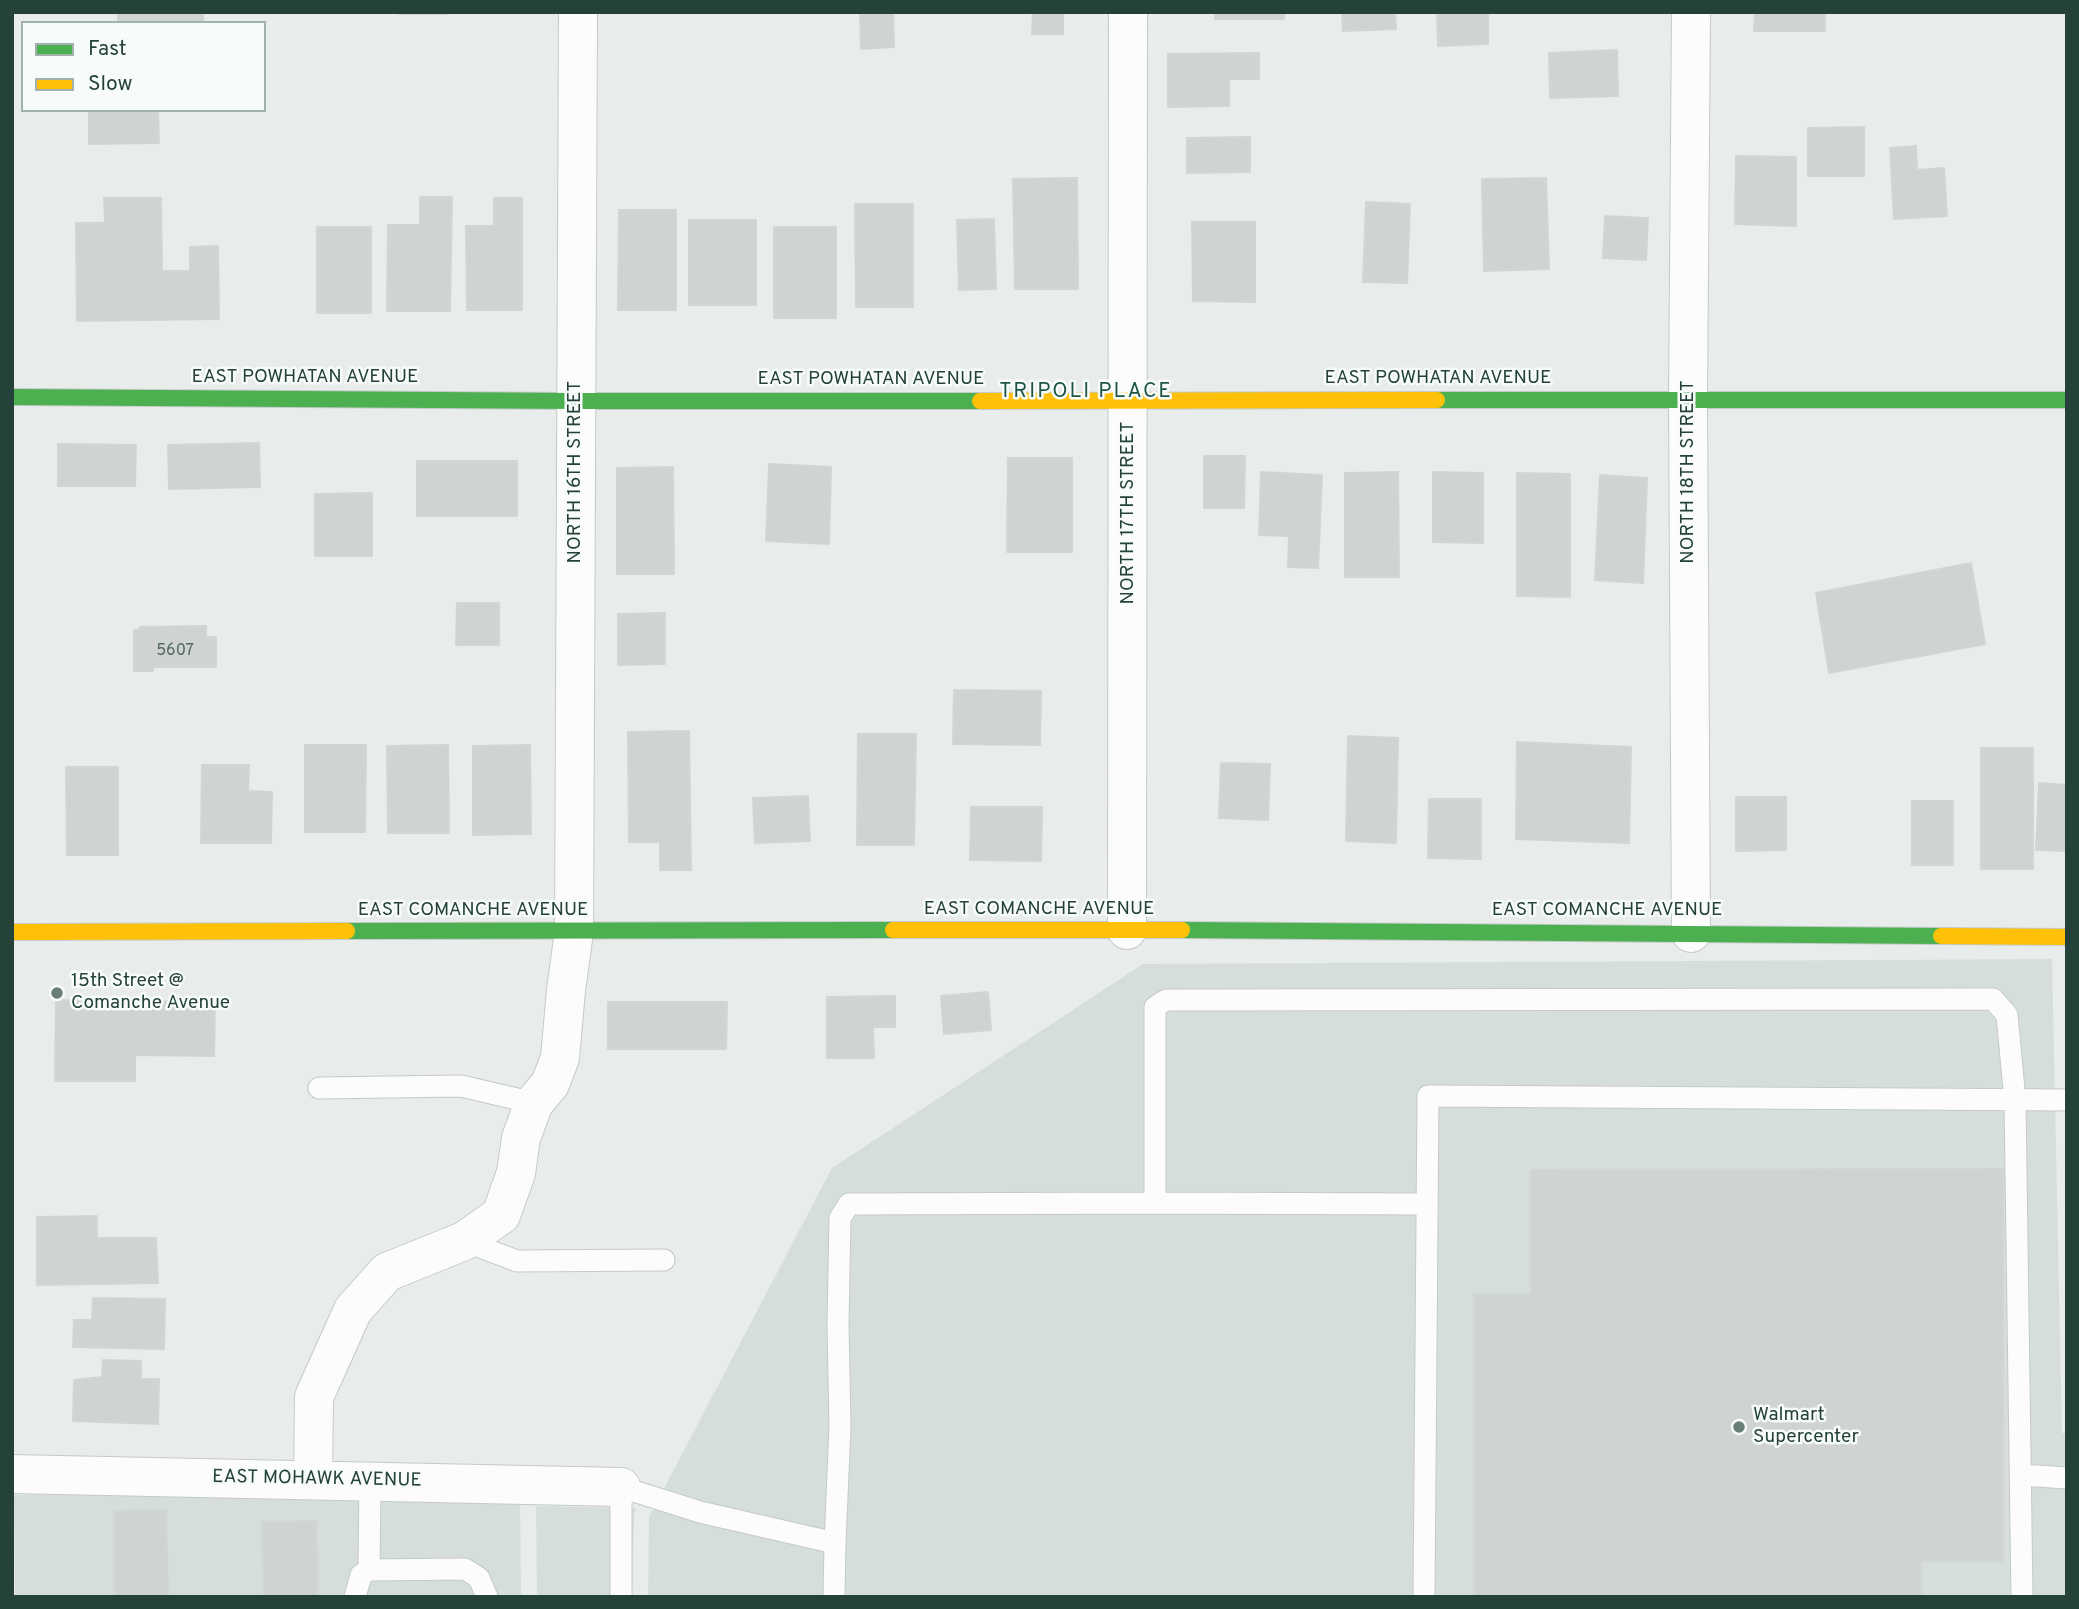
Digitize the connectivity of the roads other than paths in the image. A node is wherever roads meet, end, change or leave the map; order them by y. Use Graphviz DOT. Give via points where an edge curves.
graph roads {
  1 [pos="578,12"];
  2 [pos="1128,12"];
  3 [pos="1691,12"];
  4 [pos="12,397"];
  5 [pos="1688,400"];
  6 [pos="2067,400"];
  7 [pos="576,401"];
  8 [pos="1129,401"];
  9 [pos="1128,930"];
  10 [pos="12,932"];
  11 [pos="574,932"];
  12 [pos="1690,933"];
  13 [pos="2067,937"];
  14 [pos="319,1088"];
  15 [pos="2015,1100"];
  16 [pos="2067,1100"];
  17 [pos="534,1103"];
  18 [pos="1155,1203"];
  19 [pos="1427,1204"];
  20 [pos="464,1241"];
  21 [pos="664,1260"];
  22 [pos="12,1474"];
  23 [pos="2022,1475"];
  24 [pos="2067,1478"];
  25 [pos="313,1480"];
  26 [pos="370,1481"];
  27 [pos="621,1487"];
  28 [pos="835,1543"];
  29 [pos="369,1570"];
  30 [pos="487,1594"];
  31 [pos="355,1597"];
  32 [pos="621,1597"];
  33 [pos="834,1597"];
  34 [pos="1424,1597"];
  35 [pos="2022,1597"];
  1 -- 7 [label="street, NORTH 16TH STREET"];
  2 -- 8 [label="street, NORTH 17TH STREET"];
  3 -- 5 [label="street, NORTH 18TH STREET"];
  4 -- 7 [label="street, EAST POWHATAN AVENUE"];
  5 -- 6 [label="street, EAST POWHATAN AVENUE"];
  5 -- 8 [label="street, EAST POWHATAN AVENUE"];
  5 -- 12 [label="street, NORTH 18TH STREET"];
  7 -- 8 [label="street, EAST POWHATAN AVENUE"];
  7 -- 11 [label="street, NORTH 16TH STREET"];
  8 -- 9 [label="street, NORTH 17TH STREET"];
  9 -- 11 [label="street, EAST COMANCHE AVENUE"];
  9 -- 12 [label="street, EAST COMANCHE AVENUE"];
  10 -- 11 [label="street, EAST COMANCHE AVENUE"];
  11 -- 17 [label="street, NORTH 16TH STREET" via="560,1058 550,1084"];
  12 -- 13 [label="street, EAST COMANCHE AVENUE"];
  14 -- 17 [label="lane" via="461,1086"];
  15 -- 16 [label="lane"];
  15 -- 18 [label="lane" via="2007,1015 1993,999 1166,1000 1155,1007"];
  15 -- 19 [label="lane" via="1428,1096"];
  15 -- 23 [label="lane"];
  17 -- 20 [label="street, NORTH 16TH STREET" via="500,1215"];
  18 -- 19 [label="lane"];
  18 -- 28 [label="lane" via="849,1204 840,1218"];
  19 -- 34 [label="lane"];
  20 -- 21 [label="lane" via="517,1261"];
  20 -- 25 [label="street, NORTH 16TH STREET" via="387,1272 353,1310 314,1397"];
  22 -- 25 [label="street, EAST MOHAWK AVENUE"];
  23 -- 24 [label="lane"];
  23 -- 35 [label="lane"];
  25 -- 26 [label="street, EAST MOHAWK AVENUE"];
  26 -- 27 [label="street, EAST MOHAWK AVENUE"];
  26 -- 29 [label="lane"];
  27 -- 28 [label="lane" via="700,1512"];
  27 -- 32 [label="lane"];
  28 -- 33 [label="lane"];
  29 -- 30 [label="lane" via="465,1569 480,1578"];
  29 -- 31 [label="lane" via="361,1575"];
}
